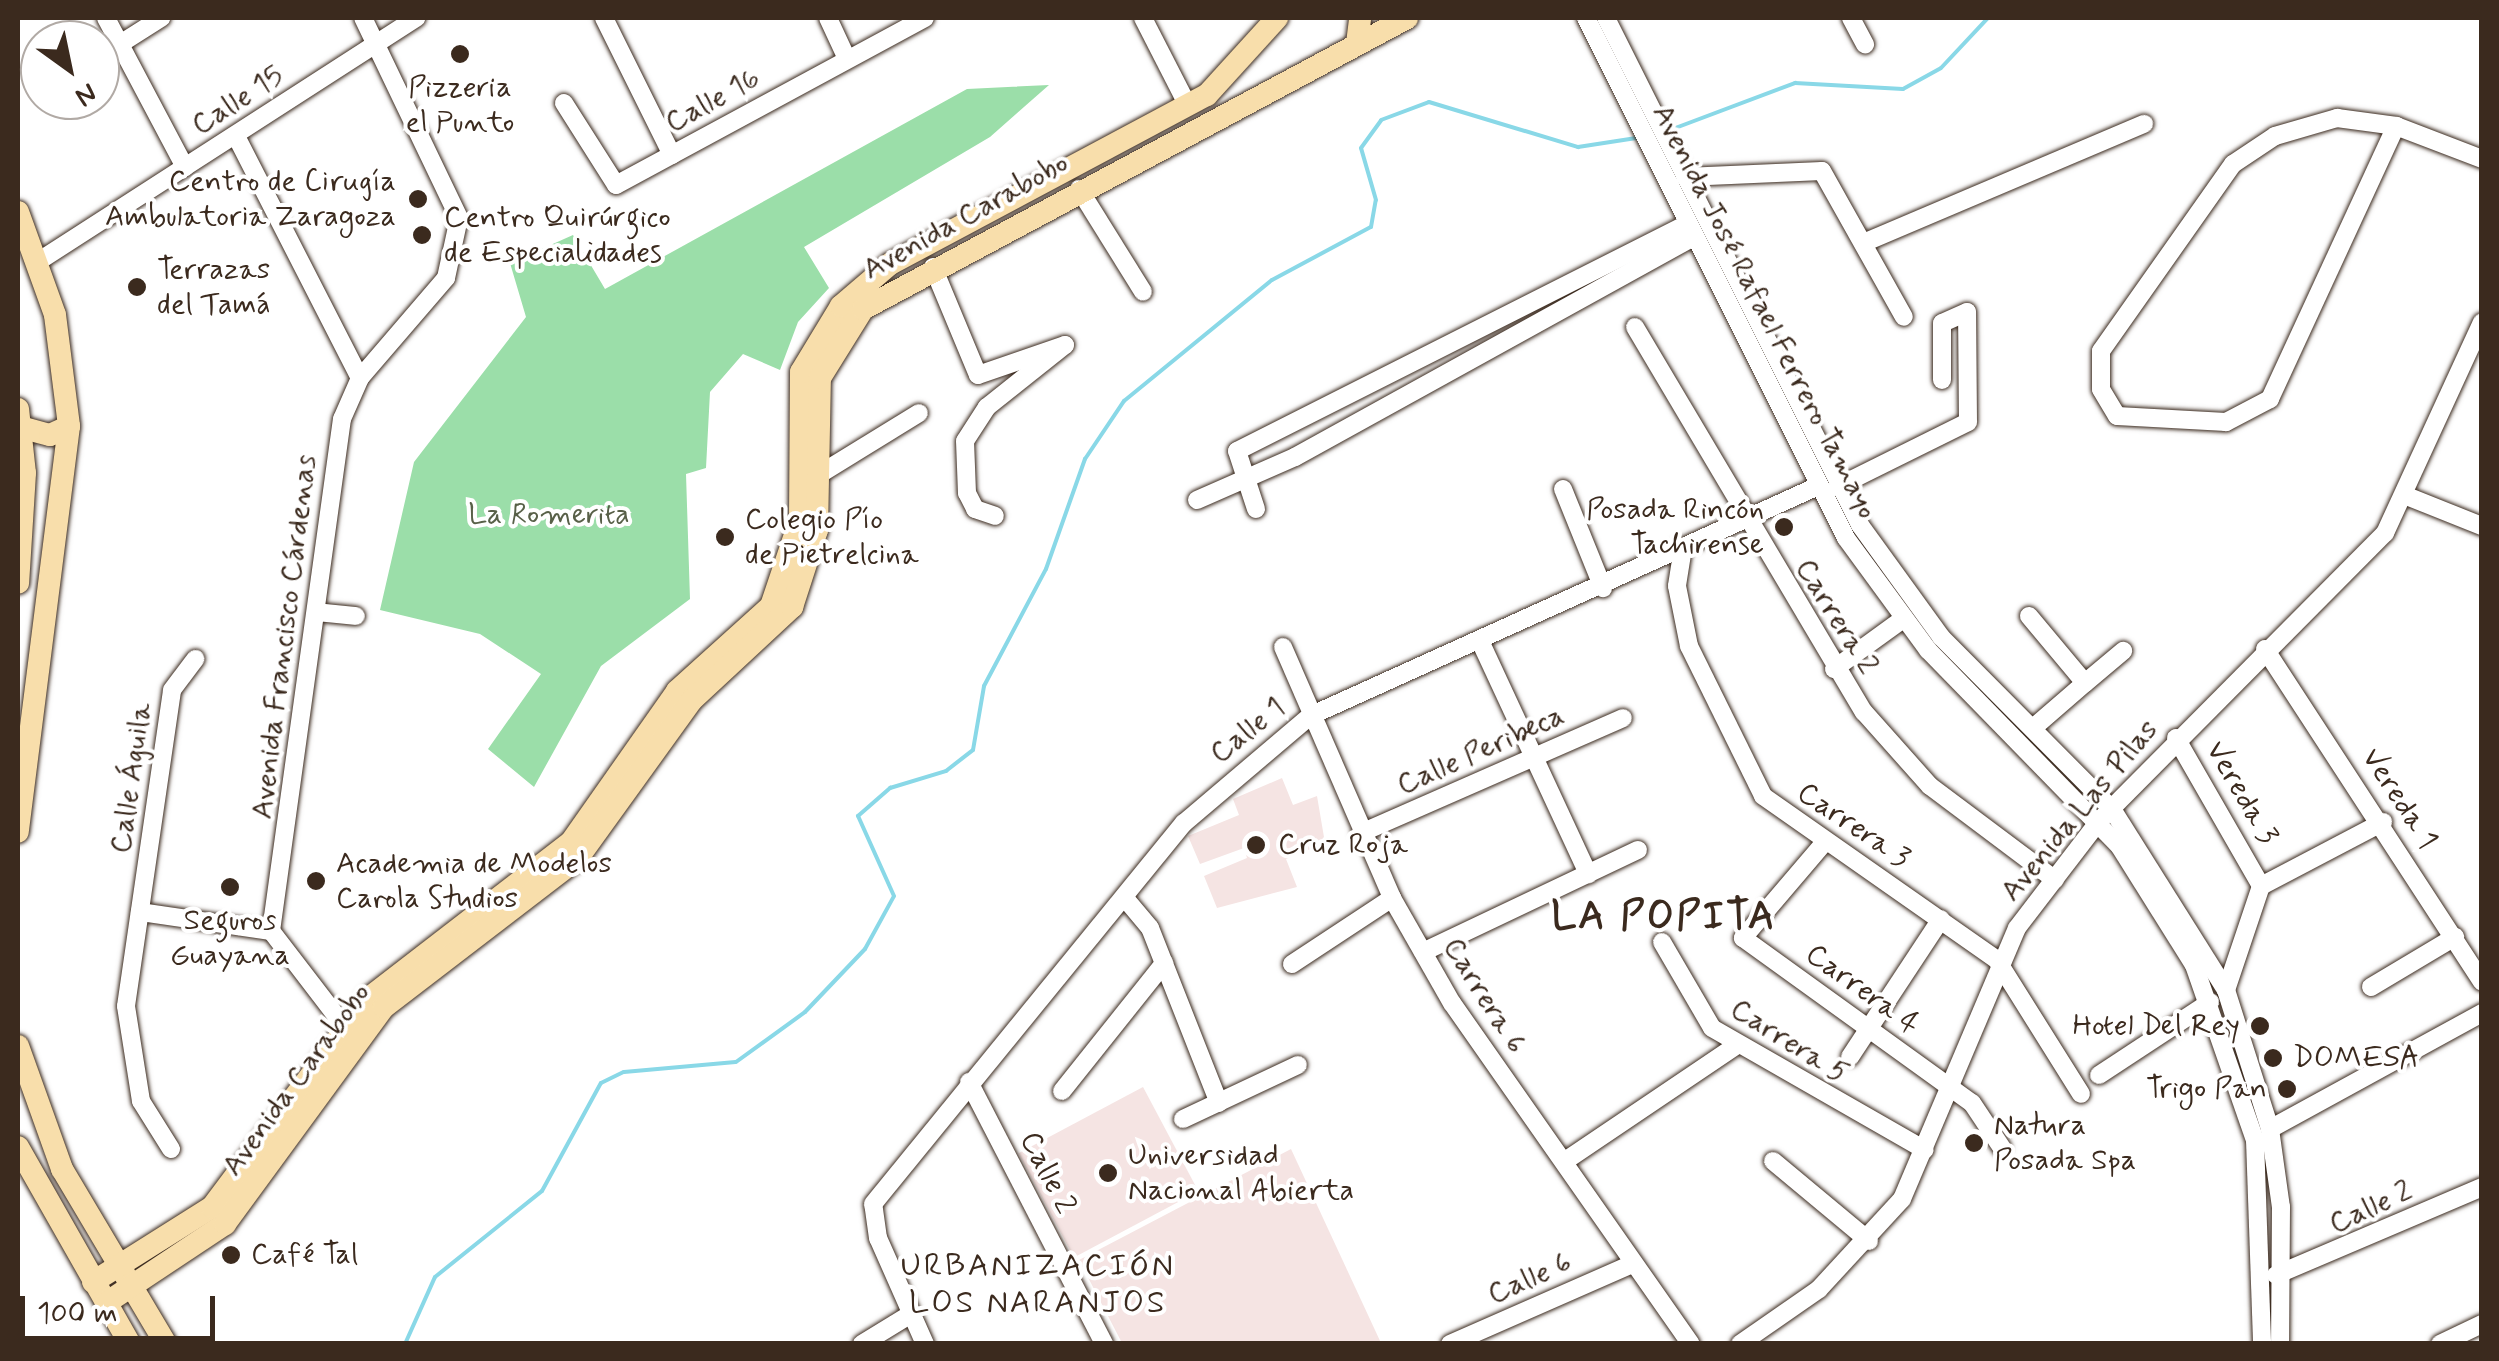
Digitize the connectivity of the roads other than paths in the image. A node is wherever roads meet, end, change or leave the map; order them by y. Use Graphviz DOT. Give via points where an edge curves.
graph roads {
  1 [pos="161,18"];
  2 [pos="362,18"];
  3 [pos="416,18"];
  4 [pos="604,18"];
  5 [pos="828,18"];
  6 [pos="925,18"];
  7 [pos="1143,18"];
  8 [pos="1277,18"];
  9 [pos="1360,18"];
  10 [pos="1586,18"];
  11 [pos="1606,18"];
  12 [pos="1851,18"];
  13 [pos="1391,21"];
  14 [pos="120,44"];
  15 [pos="376,44"];
  16 [pos="1357,44"];
  17 [pos="1865,44"];
  18 [pos="847,59"];
  19 [pos="564,102"];
  20 [pos="1188,106"];
  21 [pos="2144,124"];
  22 [pos="2396,126"];
  23 [pos="236,136"];
  24 [pos="672,155"];
  25 [pos="2482,159"];
  26 [pos="185,167"];
  27 [pos="1685,177"];
  28 [pos="1080,189"];
  29 [pos="18,212"];
  30 [pos="1690,230"];
  31 [pos="1868,241"];
  32 [pos="40,261"];
  33 [pos="933,267"];
  34 [pos="1143,292"];
  35 [pos="1904,318"];
  36 [pos="2482,322"];
  37 [pos="1635,327"];
  38 [pos="360,378"];
  39 [pos="1942,380"];
  40 [pos="919,413"];
  41 [pos="19,418"];
  42 [pos="70,426"];
  43 [pos="1284,430"];
  44 [pos="1295,457"];
  45 [pos="67,460"];
  46 [pos="25,467"];
  47 [pos="815,476"];
  48 [pos="1246,480"];
  49 [pos="1816,487"];
  50 [pos="1837,488"];
  51 [pos="1562,489"];
  52 [pos="2408,497"];
  53 [pos="1197,500"];
  54 [pos="1256,509"];
  55 [pos="995,516"];
  56 [pos="1745,524"];
  57 [pos="2482,526"];
  58 [pos="1682,554"];
  59 [pos="18,583"];
  60 [pos="1603,588"];
  61 [pos="316,612"];
  62 [pos="356,616"];
  63 [pos="2029,616"];
  64 [pos="1903,619"];
  65 [pos="1481,643"];
  66 [pos="1283,647"];
  67 [pos="2265,649"];
  68 [pos="2123,651"];
  69 [pos="195,660"];
  70 [pos="1834,669"];
  71 [pos="2085,683"];
  72 [pos="1310,716"];
  73 [pos="1623,718"];
  74 [pos="2032,728"];
  75 [pos="2176,738"];
  76 [pos="1537,758"];
  77 [pos="2106,815"];
  78 [pos="18,818"];
  79 [pos="2383,822"];
  80 [pos="1361,833"];
  81 [pos="1824,842"];
  82 [pos="1638,850"];
  83 [pos="1588,874"];
  84 [pos="2055,880"];
  85 [pos="2261,886"];
  86 [pos="1124,897"];
  87 [pos="1392,898"];
  88 [pos="140,912"];
  89 [pos="1941,919"];
  90 [pos="271,931"];
  91 [pos="2455,938"];
  92 [pos="1662,942"];
  93 [pos="1422,952"];
  94 [pos="1997,960"];
  95 [pos="1164,964"];
  96 [pos="1292,964"];
  97 [pos="2482,982"];
  98 [pos="2371,988"];
  99 [pos="2226,990"];
  100 [pos="2210,1002"];
  101 [pos="2482,1013"];
  102 [pos="1870,1028"];
  103 [pos="351,1036"];
  104 [pos="1736,1045"];
  105 [pos="18,1046"];
  106 [pos="1850,1057"];
  107 [pos="1298,1065"];
  108 [pos="2099,1075"];
  109 [pos="969,1082"];
  110 [pos="1948,1087"];
  111 [pos="1062,1091"];
  112 [pos="2081,1094"];
  113 [pos="1219,1103"];
  114 [pos="1183,1119"];
  115 [pos="2270,1129"];
  116 [pos="18,1147"];
  117 [pos="2002,1148"];
  118 [pos="171,1149"];
  119 [pos="1925,1150"];
  120 [pos="1565,1161"];
  121 [pos="1773,1161"];
  122 [pos="2482,1187"];
  123 [pos="1868,1241"];
  124 [pos="1632,1264"];
  125 [pos="120,1265"];
  126 [pos="2273,1275"];
  127 [pos="93,1282"];
  128 [pos="133,1286"];
  129 [pos="106,1303"];
  130 [pos="912,1314"];
  131 [pos="2482,1324"];
  132 [pos="1453,1343"];
  133 [pos="130,1344"];
  134 [pos="166,1344"];
  135 [pos="862,1344"];
  136 [pos="925,1344"];
  137 [pos="1104,1344"];
  138 [pos="1692,1344"];
  139 [pos="1740,1344"];
  140 [pos="2262,1344"];
  141 [pos="2280,1344"];
  142 [pos="2440,1344"];
  1 -- 14 [label="street"];
  2 -- 15 [label="street"];
  3 -- 15 [label="street, Calle 15"];
  4 -- 24 [label="street"];
  5 -- 18 [label="street"];
  6 -- 18 [label="street, Calle 16"];
  7 -- 20 [label="street"];
  8 -- 20 [label="main road, Avenida Carabobo" via="1225,80"];
  9 -- 16 [label="main road"];
  10 -- 30 [label="street, Avenida José Rafael Ferrero Tamayo"];
  11 -- 27 [label="street, Avenida José Rafael Ferrero Tamayo"];
  12 -- 17 [label="street"];
  13 -- 16 [label="main road, Avenida Carabobo"];
  14 -- 26 [label="street"];
  15 -- 23 [label="street, Calle 15"];
  15 -- 38 [label="street, Avenida Francisco Cárdenas" via="450,189 456,245 446,278 406,334"];
  16 -- 28 [label="main road, Avenida Carabobo"];
  18 -- 24 [label="street, Calle 16"];
  19 -- 24 [label="street, Calle 16" via="608,184"];
  20 -- 103 [label="main road, Avenida Carabobo" via="890,264 841,306 801,372 800,520 771,606 677,691 571,842 398,967"];
  21 -- 31 [label="street"];
  22 -- 22 [label="street" via="2337,118 2307,124 2233,164 2101,350 2101,389 2117,416 2226,422 2270,399"];
  22 -- 25 [label="street"];
  23 -- 26 [label="street, Calle 15"];
  23 -- 38 [label="street"];
  26 -- 32 [label="street, Calle 15"];
  27 -- 31 [label="street" via="1822,171"];
  27 -- 50 [label="street, Avenida José Rafael Ferrero Tamayo"];
  28 -- 33 [label="main road, Avenida Carabobo"];
  28 -- 34 [label="street"];
  29 -- 32 [label="main road"];
  30 -- 43 [label="street"];
  30 -- 44 [label="street"];
  30 -- 49 [label="street, Avenida José Rafael Ferrero Tamayo"];
  31 -- 35 [label="street"];
  32 -- 42 [label="main road"];
  33 -- 47 [label="main road, Avenida Carabobo" via="888,289 842,332 820,378"];
  33 -- 55 [label="street" via="978,375 1065,345 987,407 965,441 967,493 975,509"];
  36 -- 52 [label="street, Avenida Las Pilas"];
  37 -- 56 [label="street, Carrera 2"];
  38 -- 61 [label="street, Avenida Francisco Cárdenas" via="342,419"];
  39 -- 50 [label="street" via="1942,323 1968,312 1968,422"];
  40 -- 47 [label="street"];
  41 -- 42 [label="main road" via="50,435"];
  41 -- 46 [label="main road"];
  42 -- 45 [label="main road"];
  43 -- 44 [label="street"];
  43 -- 48 [label="street" via="1236,451"];
  44 -- 48 [label="street"];
  45 -- 46 [label="main road" via="48,455"];
  45 -- 78 [label="main road"];
  46 -- 59 [label="main road"];
  47 -- 103 [label="main road, Avenida Carabobo" via="817,530 792,607 692,700 578,858 410,980"];
  48 -- 53 [label="street"];
  48 -- 54 [label="street"];
  49 -- 56 [label="street, Calle 1"];
  49 -- 64 [label="street, Avenida José Rafael Ferrero Tamayo"];
  50 -- 74 [label="street, Avenida José Rafael Ferrero Tamayo" via="1929,622"];
  51 -- 60 [label="street"];
  52 -- 57 [label="street"];
  52 -- 67 [label="street, Avenida Las Pilas" via="2385,533"];
  56 -- 58 [label="street, Calle 1"];
  56 -- 70 [label="street, Carrera 2"];
  58 -- 60 [label="street, Calle 1"];
  58 -- 81 [label="street, Carrera 3" via="1680,612 1704,682 1763,796"];
  60 -- 65 [label="street, Calle 1"];
  61 -- 62 [label="street"];
  61 -- 90 [label="street, Avenida Francisco Cárdenas"];
  63 -- 71 [label="street"];
  64 -- 70 [label="street"];
  64 -- 77 [label="street, Avenida José Rafael Ferrero Tamayo"];
  65 -- 72 [label="street, Calle 1"];
  65 -- 76 [label="street"];
  66 -- 72 [label="street, Carrera 6"];
  67 -- 75 [label="street, Avenida Las Pilas"];
  67 -- 79 [label="street, Vereda 1"];
  68 -- 71 [label="street"];
  69 -- 88 [label="street, Calle Águila" via="172,690"];
  70 -- 84 [label="street, Carrera 2" via="1930,786"];
  71 -- 74 [label="street"];
  72 -- 80 [label="street, Carrera 6"];
  72 -- 86 [label="street, Calle 1" via="1184,823"];
  73 -- 76 [label="street, Calle Peribeca"];
  74 -- 77 [label="street, Avenida José Rafael Ferrero Tamayo"];
  75 -- 77 [label="street, Avenida Las Pilas"];
  75 -- 85 [label="street, Vereda 3"];
  76 -- 80 [label="street, Calle Peribeca"];
  76 -- 83 [label="street"];
  77 -- 84 [label="street, Avenida Las Pilas"];
  77 -- 99 [label="street, Avenida José Rafael Ferrero Tamayo"];
  77 -- 100 [label="street, Avenida José Rafael Ferrero Tamayo"];
  79 -- 85 [label="street"];
  79 -- 91 [label="street, Vereda 1"];
  80 -- 87 [label="street, Carrera 6"];
  81 -- 89 [label="street, Carrera 3"];
  81 -- 102 [label="street, Carrera 4" via="1743,938"];
  82 -- 83 [label="street"];
  83 -- 93 [label="street"];
  84 -- 94 [label="street, Avenida Las Pilas"];
  85 -- 99 [label="street, Vereda 3"];
  86 -- 95 [label="street"];
  86 -- 109 [label="street, Calle 1"];
  87 -- 93 [label="street, Carrera 6"];
  87 -- 96 [label="street"];
  88 -- 90 [label="street"];
  88 -- 118 [label="street, Calle Águila" via="128,1056 154,1130"];
  89 -- 94 [label="street, Carrera 3"];
  89 -- 102 [label="street"];
  90 -- 103 [label="street"];
  91 -- 97 [label="street, Vereda 1"];
  91 -- 98 [label="street"];
  92 -- 104 [label="street, Carrera 5" via="1695,1009"];
  93 -- 120 [label="street, Carrera 6"];
  94 -- 110 [label="street, Avenida Las Pilas"];
  94 -- 112 [label="street, Carrera 3"];
  95 -- 111 [label="street"];
  95 -- 113 [label="street"];
  99 -- 115 [label="street, Avenida José Rafael Ferrero Tamayo"];
  100 -- 108 [label="street"];
  100 -- 126 [label="street, Avenida José Rafael Ferrero Tamayo" via="2254,1140"];
  101 -- 115 [label="street"];
  102 -- 106 [label="street"];
  102 -- 110 [label="street, Carrera 4"];
  103 -- 125 [label="main road, Avenida Carabobo" via="212,1207"];
  103 -- 128 [label="main road, Avenida Carabobo" via="252,1195"];
  104 -- 119 [label="street, Carrera 5"];
  104 -- 120 [label="street"];
  105 -- 125 [label="main road" via="48,1142"];
  107 -- 113 [label="street"];
  109 -- 130 [label="street, Calle 1" via="870,1218"];
  109 -- 137 [label="street, Calle 2"];
  110 -- 117 [label="street, Carrera 4" via="1972,1103"];
  110 -- 119 [label="street, Avenida Las Pilas"];
  113 -- 114 [label="street"];
  115 -- 126 [label="street, Avenida José Rafael Ferrero Tamayo"];
  116 -- 127 [label="main road"];
  119 -- 123 [label="street, Avenida Las Pilas"];
  120 -- 124 [label="street, Carrera 6"];
  121 -- 123 [label="street"];
  122 -- 126 [label="street, Calle 2"];
  123 -- 139 [label="street, Avenida Las Pilas"];
  124 -- 132 [label="street, Calle 6"];
  124 -- 138 [label="street, Carrera 6"];
  125 -- 127 [label="main road, Avenida Carabobo"];
  125 -- 128 [label="main road"];
  126 -- 140 [label="street, Avenida José Rafael Ferrero Tamayo"];
  126 -- 141 [label="street, Avenida José Rafael Ferrero Tamayo"];
  127 -- 129 [label="main road"];
  128 -- 129 [label="main road, Avenida Carabobo"];
  128 -- 134 [label="main road"];
  129 -- 133 [label="main road"];
  130 -- 135 [label="street"];
  130 -- 136 [label="street"];
  131 -- 142 [label="street"];
}
